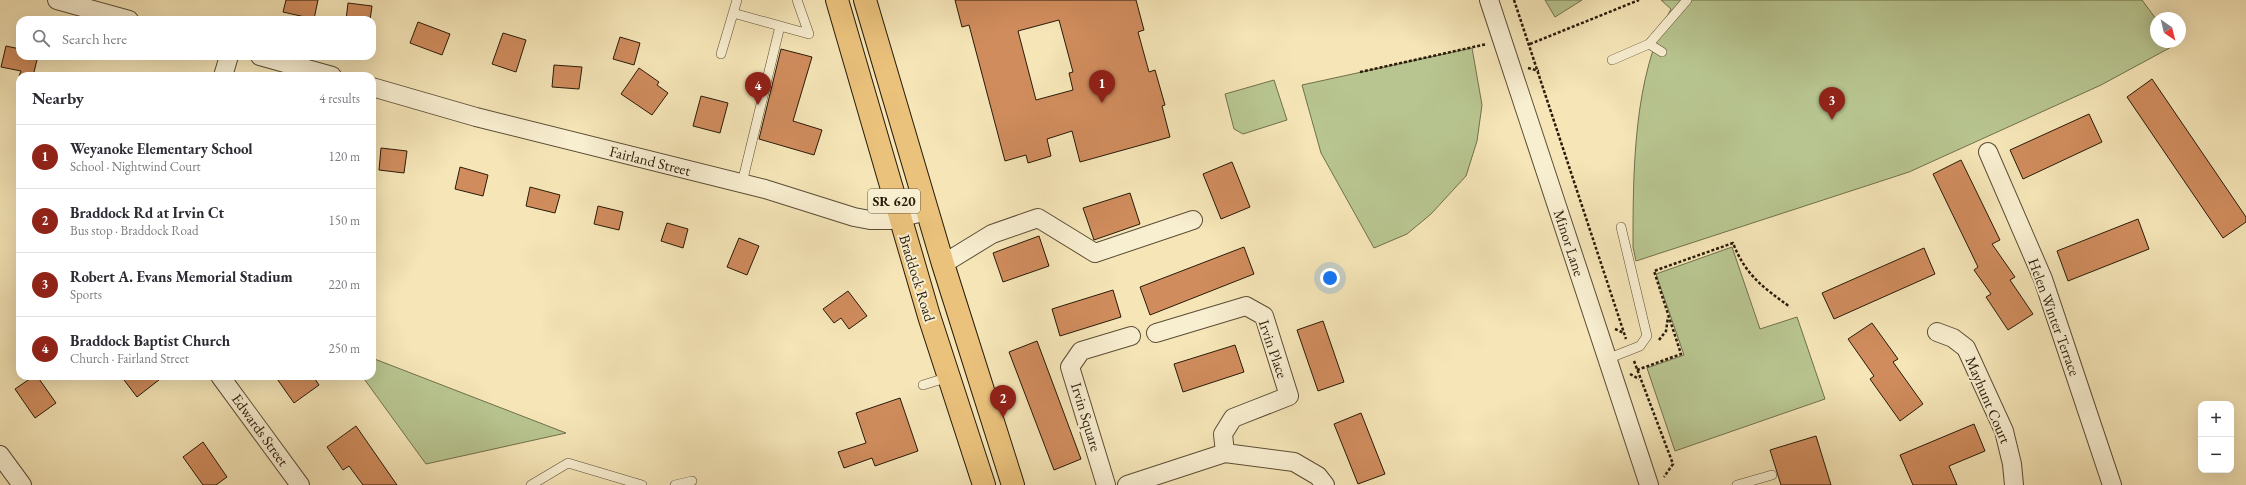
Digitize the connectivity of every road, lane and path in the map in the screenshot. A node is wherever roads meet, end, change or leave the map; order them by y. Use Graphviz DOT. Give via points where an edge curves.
graph roads {
  1 [pos="57,0"];
  2 [pos="737,0"];
  3 [pos="797,0"];
  4 [pos="837,0"];
  5 [pos="865,0"];
  6 [pos="1489,0"];
  7 [pos="1514,0"];
  8 [pos="1639,0"];
  9 [pos="1687,0"];
  10 [pos="733,14"];
  11 [pos="115,16"];
  12 [pos="780,26"];
  13 [pos="1488,44"];
  14 [pos="1530,44"];
  15 [pos="1649,44"];
  16 [pos="1662,52"];
  17 [pos="721,54"];
  18 [pos="228,60"];
  19 [pos="274,60"];
  20 [pos="1612,60"];
  21 [pos="224,72"];
  22 [pos="318,72"];
  23 [pos="1360,72"];
  24 [pos="376,88"];
  25 [pos="1988,152"];
  26 [pos="742,183"];
  27 [pos="928,210"];
  28 [pos="899,218"];
  29 [pos="1193,220"];
  30 [pos="1621,227"];
  31 [pos="944,264"];
  32 [pos="1790,307"];
  33 [pos="1937,332"];
  34 [pos="1156,333"];
  35 [pos="1131,336"];
  36 [pos="1627,340"];
  37 [pos="1632,356"];
  38 [pos="1607,359"];
  39 [pos="1637,370"];
  40 [pos="949,377"];
  41 [pos="223,380"];
  42 [pos="923,385"];
  43 [pos="1225,454"];
  44 [pos="0,455"];
  45 [pos="1772,474"];
  46 [pos="692,482"];
  47 [pos="1656,482"];
  48 [pos="22,485"];
  49 [pos="300,485"];
  50 [pos="531,485"];
  51 [pos="642,485"];
  52 [pos="675,485"];
  53 [pos="984,485"];
  54 [pos="1013,485"];
  55 [pos="1106,485"];
  56 [pos="1127,485"];
  57 [pos="1325,485"];
  58 [pos="1737,485"];
  59 [pos="2014,485"];
  60 [pos="2112,485"];
  1 -- 11 [label="street"];
  2 -- 10 [label="lane"];
  3 -- 12 [label="lane" via="809,34"];
  4 -- 28 [label="main road, Braddock Road / SR 620"];
  5 -- 27 [label="main road, Braddock Road / SR 620"];
  6 -- 38 [label="street, Minor Lane"];
  7 -- 14 [label="path"];
  8 -- 14 [label="path"];
  9 -- 15 [label="lane"];
  10 -- 12 [label="lane"];
  10 -- 17 [label="lane"];
  12 -- 26 [label="lane"];
  13 -- 23 [label="path"];
  14 -- 36 [label="path"];
  15 -- 16 [label="lane"];
  15 -- 20 [label="lane"];
  18 -- 21 [label="street"];
  19 -- 22 [label="street"];
  24 -- 26 [label="street, Fairland Street" via="476,117"];
  25 -- 60 [label="street, Helen Winter Terrace" via="2043,279"];
  26 -- 28 [label="street, Fairland Street" via="854,217 870,220"];
  27 -- 28 [label="street, Fairland Street"];
  27 -- 31 [label="main road, Braddock Road / SR 620"];
  28 -- 40 [label="main road, Braddock Road / SR 620"];
  29 -- 31 [label="street" via="1095,253 1038,218 992,234"];
  30 -- 38 [label="lane" via="1647,336 1640,346"];
  31 -- 54 [label="main road, Braddock Road / SR 620"];
  32 -- 39 [label="path" via="1756,282 1740,261 1733,243 1654,271 1682,354"];
  33 -- 59 [label="street, Mayhunt Court" via="1953,338 1966,348 2004,431"];
  34 -- 43 [label="street, Irvin Place" via="1246,306 1264,316 1289,396 1233,418 1224,434"];
  35 -- 55 [label="street, Irvin Square" via="1081,351 1070,367"];
  37 -- 39 [label="path"];
  38 -- 47 [label="street, Minor Lane"];
  39 -- 47 [label="path" via="1673,464"];
  40 -- 42 [label="lane"];
  40 -- 53 [label="main road, Braddock Road / SR 620"];
  41 -- 49 [label="street, Edwards Street"];
  43 -- 56 [label="street"];
  43 -- 57 [label="street" via="1294,462 1318,476"];
  44 -- 48 [label="street"];
  45 -- 58 [label="lane"];
  46 -- 52 [label="lane"];
  50 -- 51 [label="lane" via="568,463"];
}
